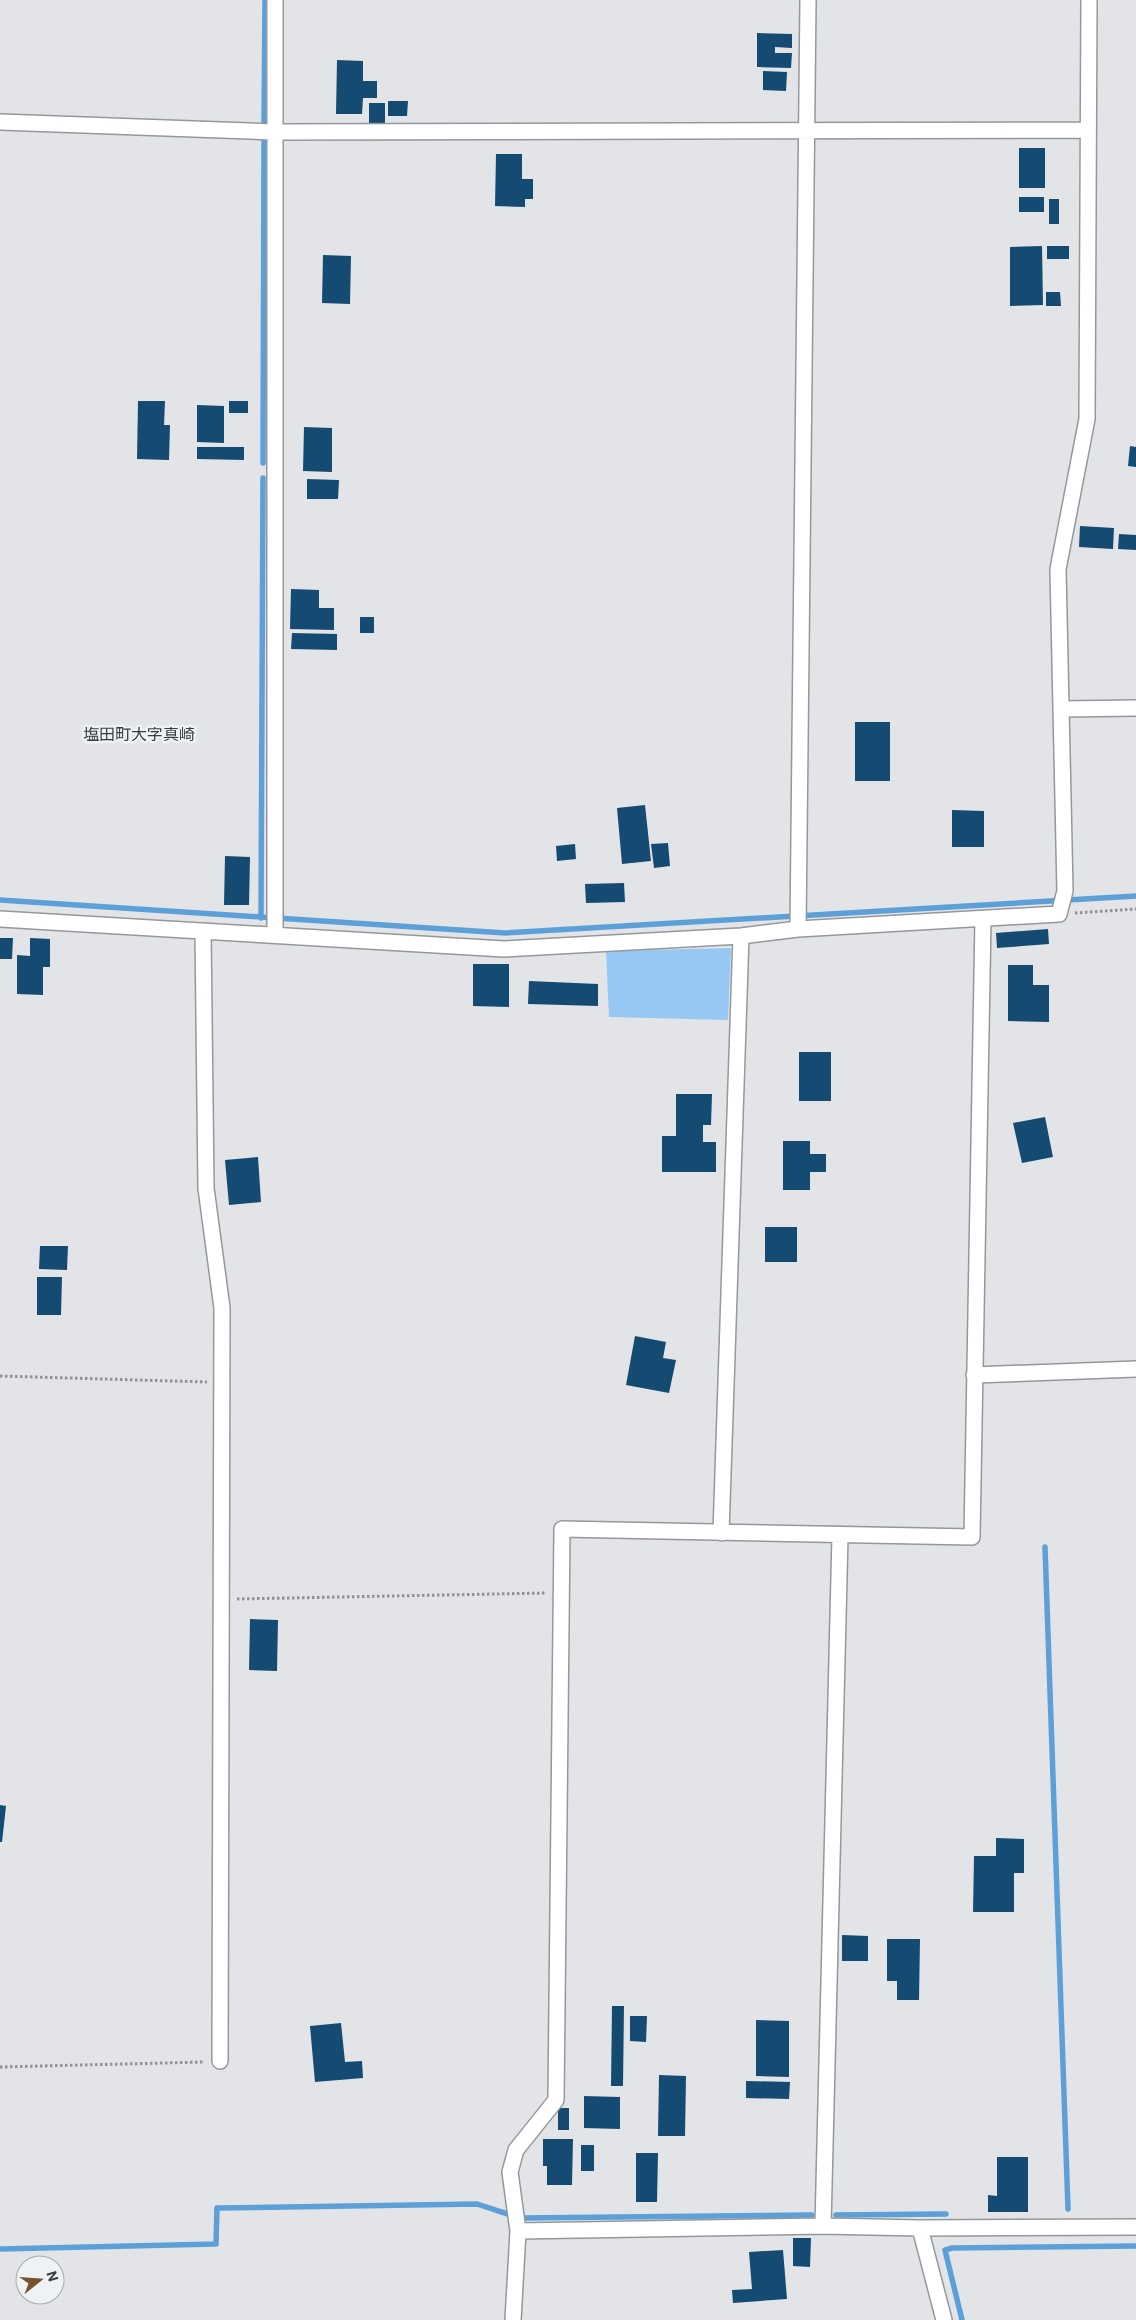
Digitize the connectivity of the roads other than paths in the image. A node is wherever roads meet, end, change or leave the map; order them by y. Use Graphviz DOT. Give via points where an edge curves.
graph roads {
  1 [pos="275,0"];
  2 [pos="808,0"];
  3 [pos="1089,0"];
  4 [pos="0,122"];
  5 [pos="807,130"];
  6 [pos="1088,130"];
  7 [pos="274,132"];
  8 [pos="1136,708"];
  9 [pos="1061,709"];
  10 [pos="0,919"];
  11 [pos="983,920"];
  12 [pos="798,929"];
  13 [pos="204,931"];
  14 [pos="275,935"];
  15 [pos="741,936"];
  16 [pos="1136,1369"];
  17 [pos="974,1375"];
  18 [pos="721,1533"];
  19 [pos="840,1536"];
  20 [pos="220,2061"];
  21 [pos="823,2226"];
  22 [pos="1136,2227"];
  23 [pos="920,2228"];
  24 [pos="518,2232"];
  25 [pos="513,2320"];
  26 [pos="944,2320"];
  1 -- 7 [label="street"];
  2 -- 5 [label="street"];
  3 -- 6 [label="street"];
  4 -- 7 [label="street"];
  5 -- 6 [label="street"];
  5 -- 7 [label="street"];
  5 -- 12 [label="street"];
  6 -- 9 [label="street" via="1087,419 1058,569"];
  7 -- 14 [label="street"];
  8 -- 9 [label="street"];
  9 -- 11 [label="street" via="1065,891 1059,914"];
  10 -- 13 [label="street"];
  11 -- 12 [label="street"];
  11 -- 17 [label="street"];
  12 -- 15 [label="street"];
  13 -- 14 [label="street"];
  13 -- 20 [label="street" via="206,1188 222,1308"];
  14 -- 15 [label="street" via="504,948"];
  15 -- 18 [label="street"];
  16 -- 17 [label="street"];
  17 -- 19 [label="street" via="972,1538"];
  18 -- 19 [label="street"];
  18 -- 24 [label="street" via="562,1529 556,2100 516,2150 510,2172"];
  19 -- 21 [label="street"];
  21 -- 23 [label="street"];
  21 -- 24 [label="street"];
  22 -- 23 [label="street"];
  23 -- 26 [label="street"];
  24 -- 25 [label="street"];
}
